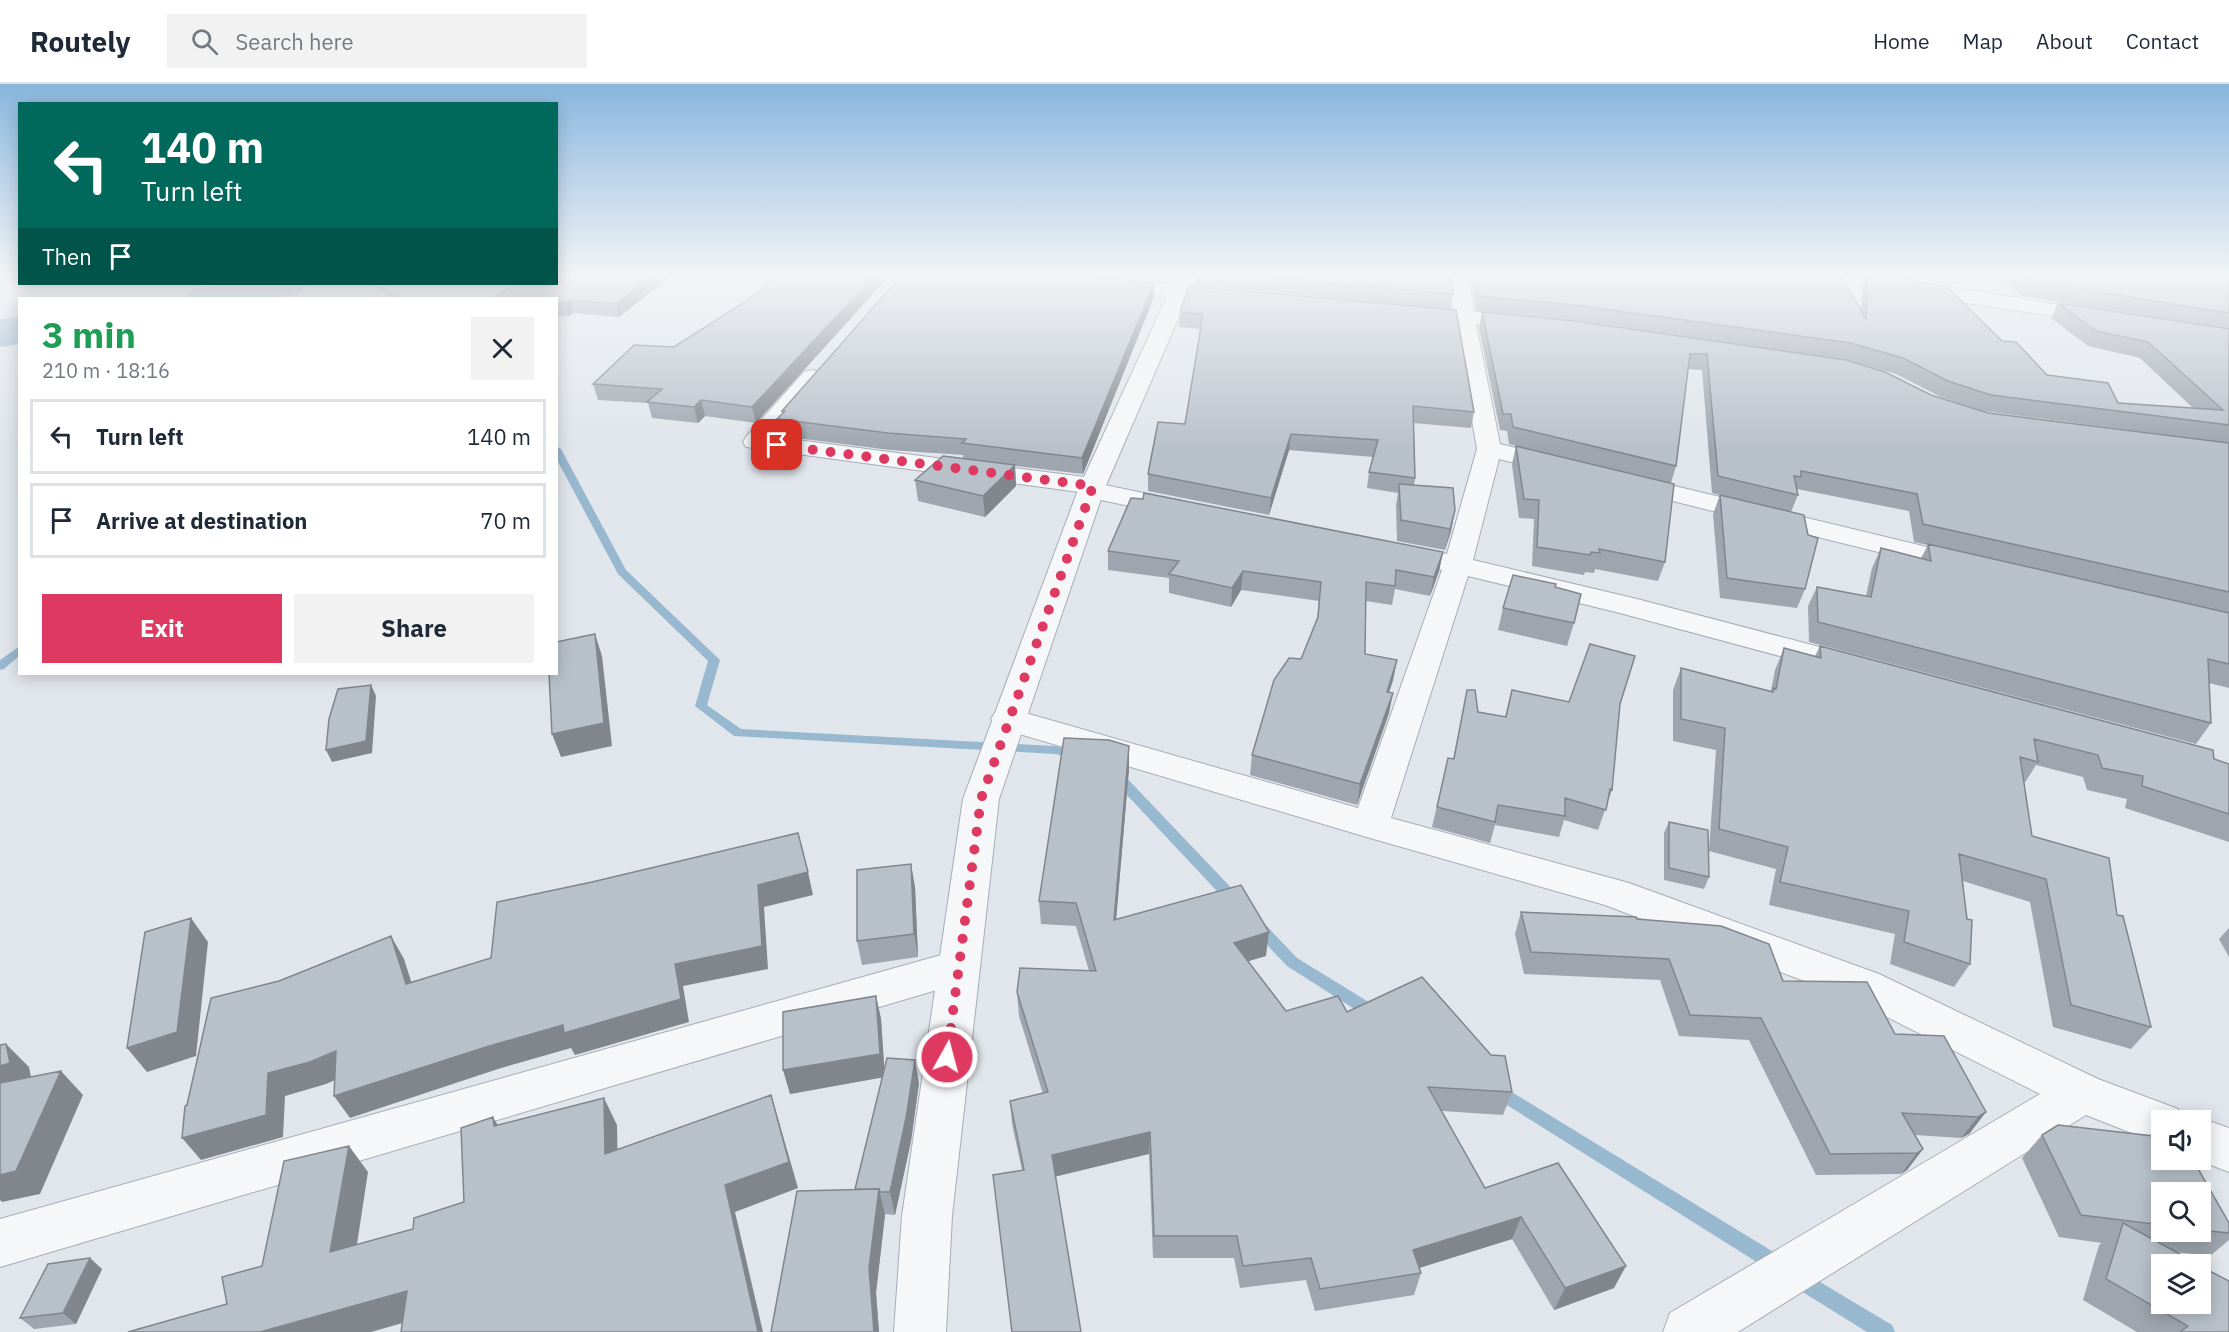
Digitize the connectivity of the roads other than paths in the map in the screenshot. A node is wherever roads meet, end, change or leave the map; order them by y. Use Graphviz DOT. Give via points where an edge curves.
graph roads {
  1 [pos="1161,333"];
  2 [pos="1467,333"];
  3 [pos="825,363"];
  4 [pos="1489,449"];
  5 [pos="1092,488"];
  6 [pos="1206,513"];
  7 [pos="1366,546"];
  8 [pos="1458,564"];
  9 [pos="1990,570"];
  10 [pos="1875,672"];
  11 [pos="1008,719"];
  12 [pos="1370,825"];
  13 [pos="958,967"];
  14 [pos="2082,1093"];
  15 [pos="2151,1120"];
  16 [pos="2211,1143"];
  17 [pos="2229,1150"];
  18 [pos="0,1243"];
  19 [pos="920,1332"];
  20 [pos="1689,1332"];
  1 -- 5 [label="street"];
  2 -- 4 [label="street"];
  3 -- 5 [label="street" via="755,442"];
  4 -- 8 [label="street"];
  4 -- 9 [label="street"];
  5 -- 6 [label="street"];
  5 -- 11 [label="street"];
  7 -- 8 [label="street"];
  8 -- 10 [label="street"];
  8 -- 12 [label="street"];
  11 -- 12 [label="street"];
  11 -- 13 [label="street" via="981,799"];
  12 -- 14 [label="street" via="1615,893 1864,986"];
  13 -- 18 [label="street"];
  13 -- 19 [label="street" via="927,1216"];
  14 -- 15 [label="street"];
  14 -- 20 [label="street"];
  16 -- 17 [label="street"];
}
